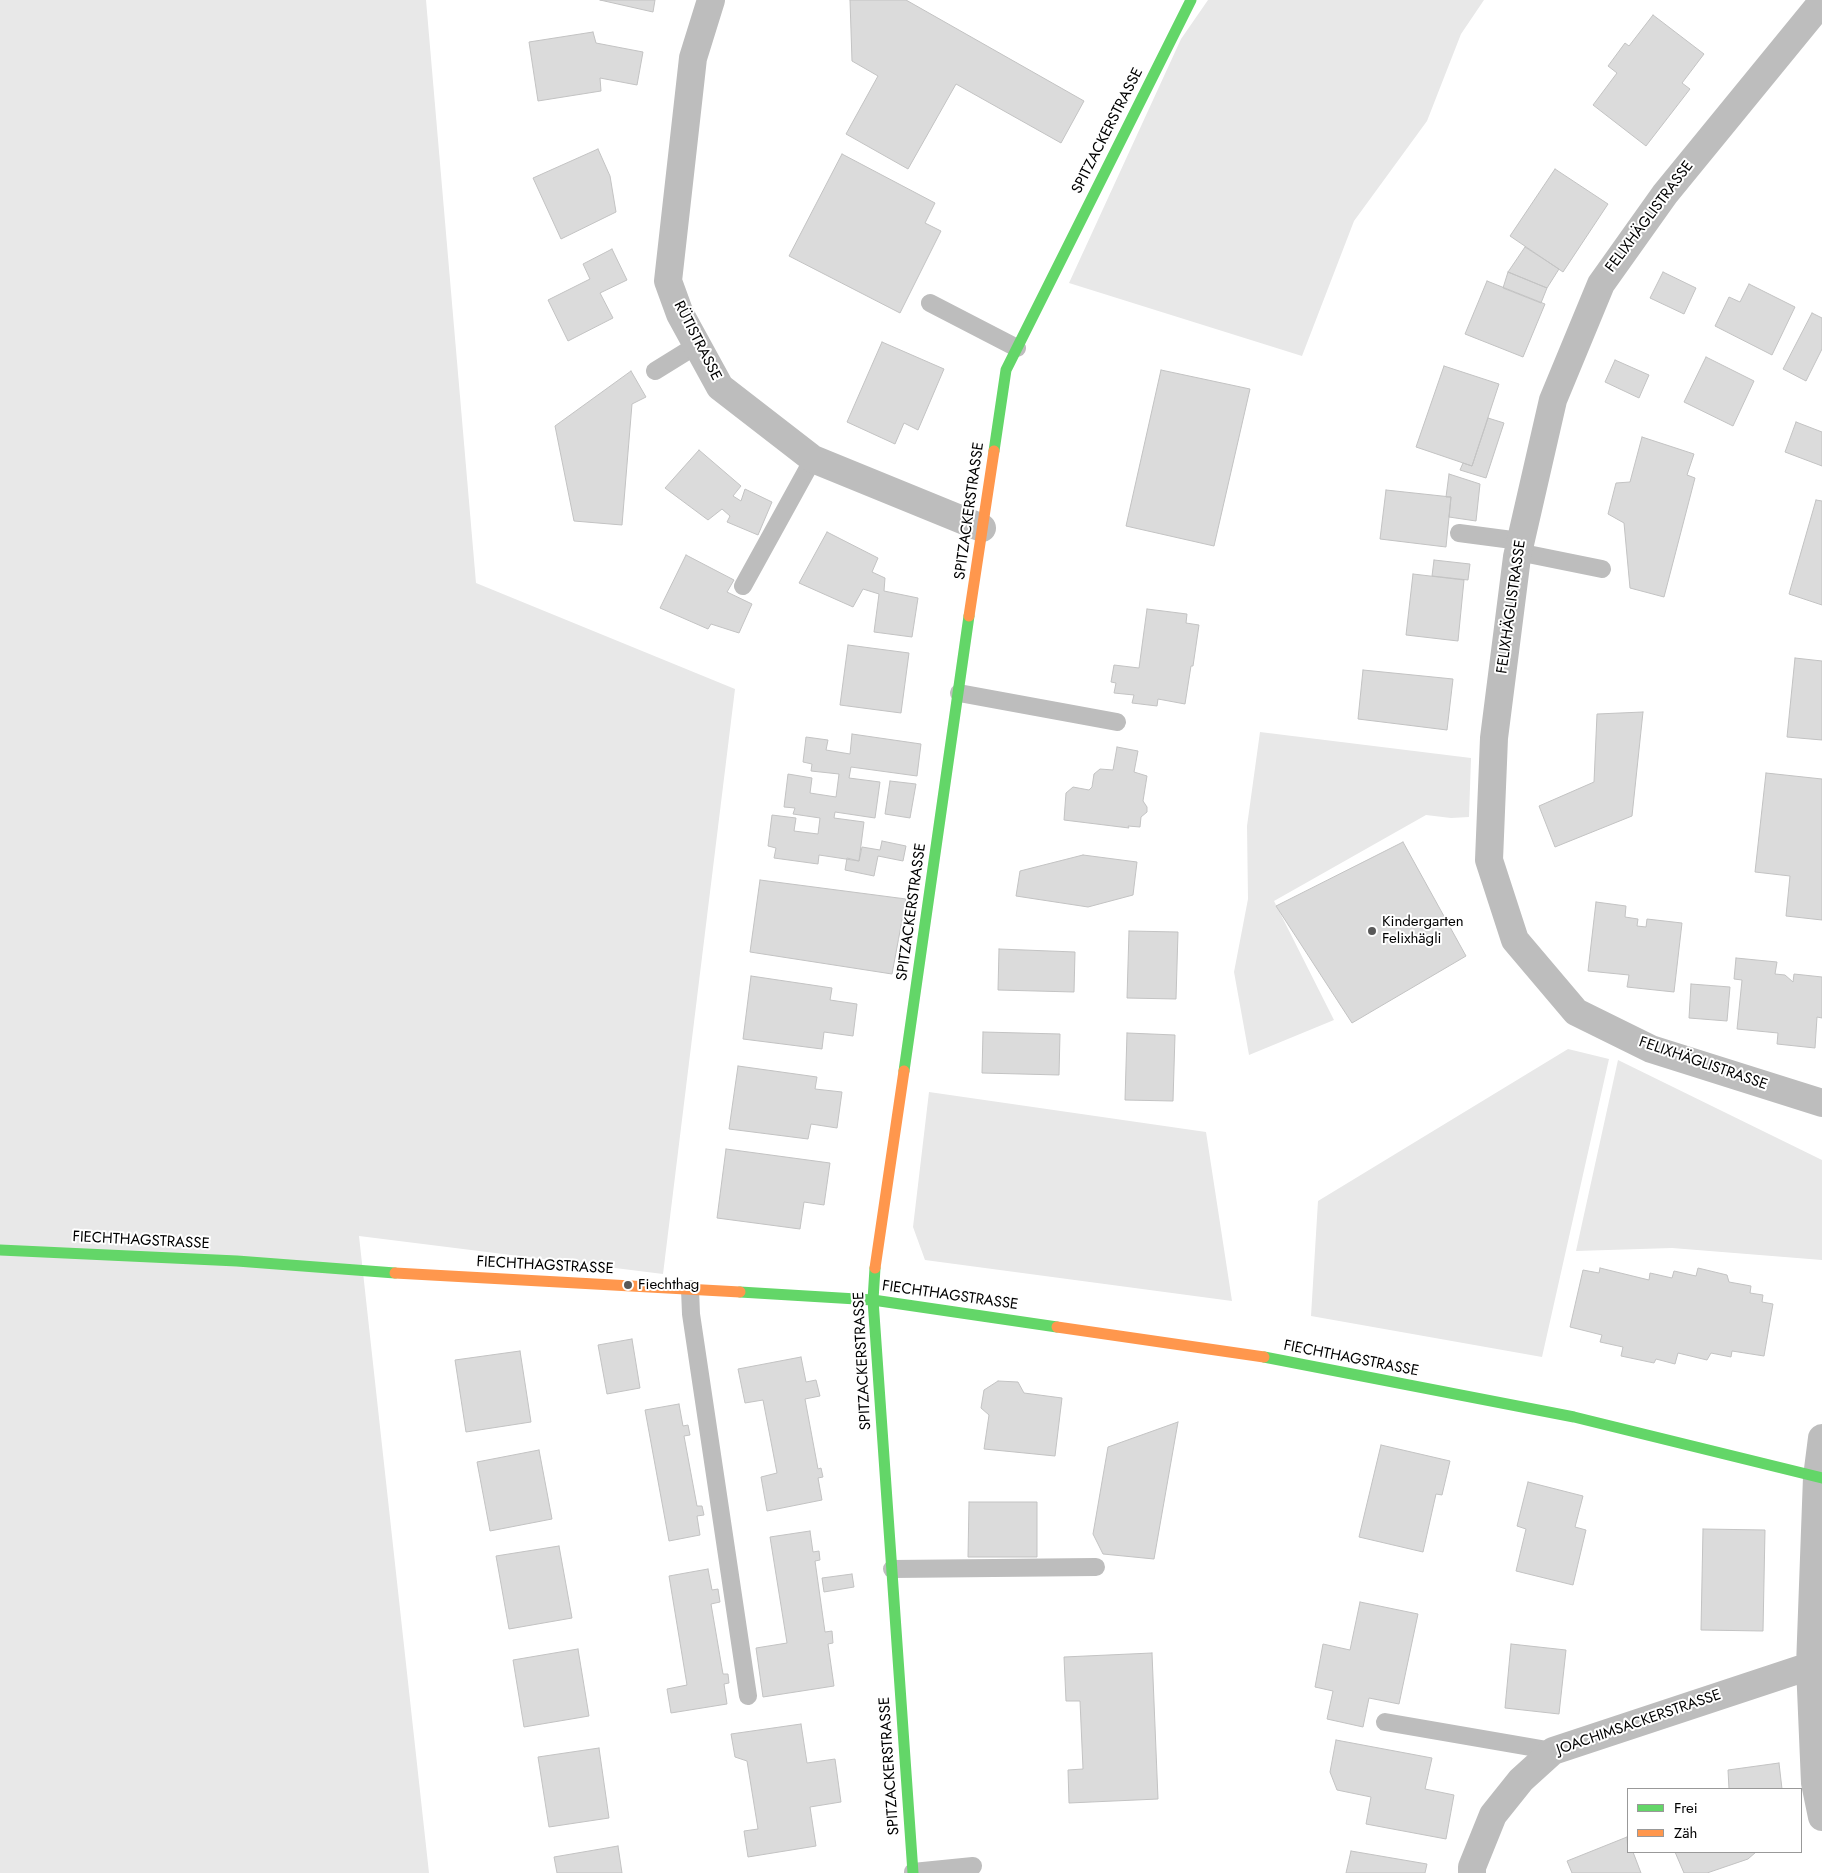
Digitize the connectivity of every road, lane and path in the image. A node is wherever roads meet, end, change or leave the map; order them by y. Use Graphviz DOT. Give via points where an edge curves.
graph roads {
  1 [pos="710,0"];
  2 [pos="1191,0"];
  3 [pos="1822,2"];
  4 [pos="930,303"];
  5 [pos="697,345"];
  6 [pos="1017,348"];
  7 [pos="655,371"];
  8 [pos="812,459"];
  9 [pos="982,528"];
  10 [pos="1459,533"];
  11 [pos="1519,546"];
  12 [pos="1602,569"];
  13 [pos="743,586"];
  14 [pos="959,693"];
  15 [pos="1118,722"];
  16 [pos="1822,1102"];
  17 [pos="0,1250"];
  18 [pos="690,1289"];
  19 [pos="873,1300"];
  20 [pos="1822,1438"];
  21 [pos="1820,1478"];
  22 [pos="1096,1567"];
  23 [pos="892,1569"];
  24 [pos="1810,1666"];
  25 [pos="748,1696"];
  26 [pos="1385,1722"];
  27 [pos="1553,1751"];
  28 [pos="1822,1817"];
  29 [pos="973,1866"];
  30 [pos="913,1872"];
  31 [pos="1472,1873"];
  1 -- 5 [label="street, RÜTISTRASSE" via="693,58 668,281 680,314"];
  2 -- 6 [label="street, SPITZACKERSTRASSE"];
  3 -- 11 [label="street, FELIXHÄGLISTRASSE" via="1665,194 1601,284 1552,400"];
  4 -- 6 [label="lane"];
  5 -- 7 [label="lane"];
  5 -- 8 [label="street, RÜTISTRASSE" via="720,387"];
  6 -- 9 [label="street, SPITZACKERSTRASSE" via="1006,370"];
  8 -- 9 [label="street, RÜTISTRASSE"];
  8 -- 13 [label="lane"];
  9 -- 14 [label="street, SPITZACKERSTRASSE"];
  10 -- 11 [label="lane"];
  11 -- 12 [label="lane"];
  11 -- 16 [label="street, FELIXHÄGLISTRASSE" via="1494,738 1489,860 1515,940 1576,1012 1651,1049"];
  14 -- 15 [label="lane"];
  14 -- 19 [label="street, SPITZACKERSTRASSE" via="874,1275"];
  17 -- 18 [label="street, FIECHTHAGSTRASSE"];
  18 -- 19 [label="street, FIECHTHAGSTRASSE"];
  18 -- 25 [label="lane" via="691,1314"];
  19 -- 21 [label="street, FIECHTHAGSTRASSE" via="1288,1362 1574,1417"];
  19 -- 23 [label="street, SPITZACKERSTRASSE"];
  20 -- 21 [label="street"];
  21 -- 24 [label="street"];
  22 -- 23 [label="lane"];
  23 -- 30 [label="street, SPITZACKERSTRASSE"];
  24 -- 27 [label="street, JOACHIMSACKERSTRASSE"];
  24 -- 28 [label="street" via="1815,1783"];
  26 -- 27 [label="lane"];
  27 -- 31 [label="street, JOACHIMSACKERSTRASSE" via="1521,1780 1493,1815"];
  29 -- 30 [label="lane"];
}
